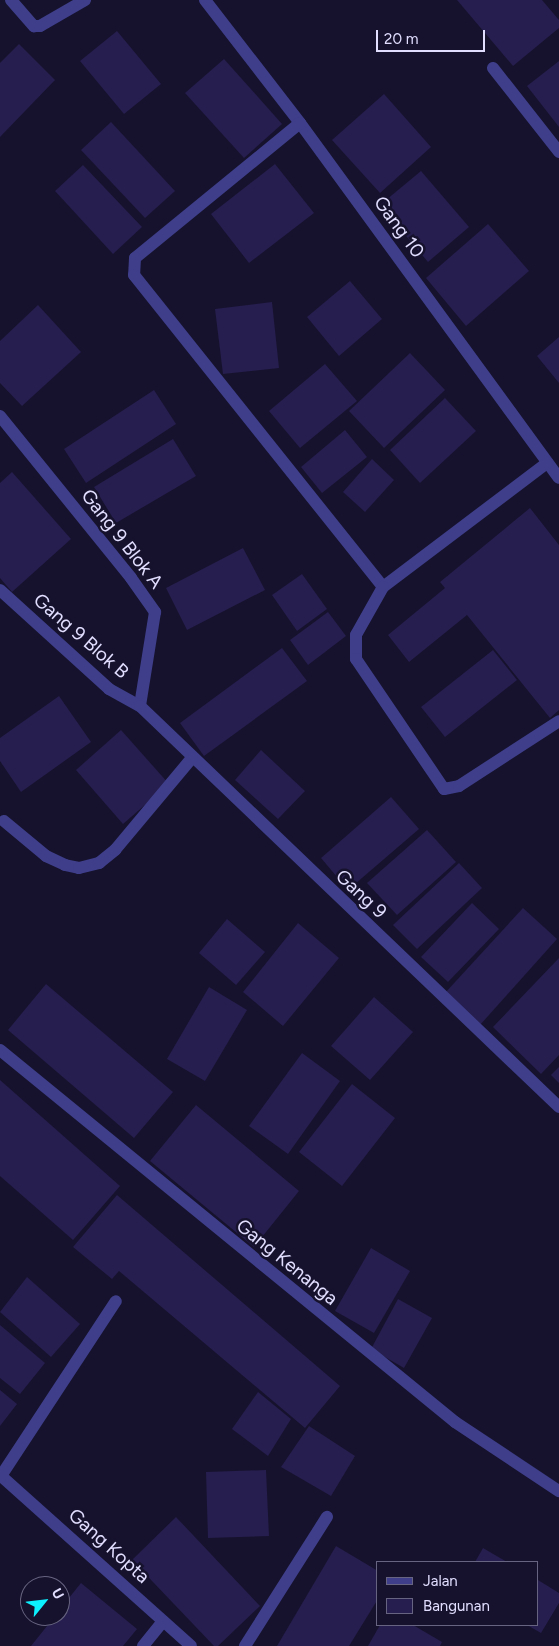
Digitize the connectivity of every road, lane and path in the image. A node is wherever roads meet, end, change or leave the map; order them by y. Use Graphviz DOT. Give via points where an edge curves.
graph roads {
  1 [pos="11,0"];
  2 [pos="85,0"];
  3 [pos="205,0"];
  4 [pos="493,68"];
  5 [pos="300,123"];
  6 [pos="559,152"];
  7 [pos="0,416"];
  8 [pos="546,463"];
  9 [pos="559,478"];
  10 [pos="383,587"];
  11 [pos="0,590"];
  12 [pos="140,706"];
  13 [pos="559,721"];
  14 [pos="192,758"];
  15 [pos="4,821"];
  16 [pos="0,1050"];
  17 [pos="559,1107"];
  18 [pos="116,1301"];
  19 [pos="0,1476"];
  20 [pos="559,1491"];
  21 [pos="327,1517"];
  22 [pos="163,1621"];
  23 [pos="143,1646"];
  24 [pos="191,1646"];
  25 [pos="245,1646"];
  1 -- 2 [label="street" via="34,26 40,26"];
  3 -- 5 [label="street, Gang 10"];
  4 -- 6 [label="street"];
  5 -- 8 [label="street, Gang 10"];
  5 -- 10 [label="street" via="135,258 132,268 139,282"];
  7 -- 12 [label="street, Gang 9 Blok A" via="155,612"];
  8 -- 9 [label="street, Gang 10"];
  8 -- 10 [label="street"];
  10 -- 13 [label="street" via="356,635 354,652 441,786 454,788"];
  11 -- 12 [label="street, Gang 9 Blok B" via="109,689"];
  12 -- 14 [label="street, Gang 9"];
  14 -- 15 [label="street" via="115,850 99,863 80,868 65,865 46,856"];
  14 -- 17 [label="street, Gang 9"];
  16 -- 20 [label="street, Gang Kenanga" via="455,1422"];
  18 -- 19 [label="street"];
  19 -- 22 [label="street, Gang Kopta"];
  21 -- 25 [label="street"];
  22 -- 23 [label="street"];
  22 -- 24 [label="street, Gang Kopta"];
}
